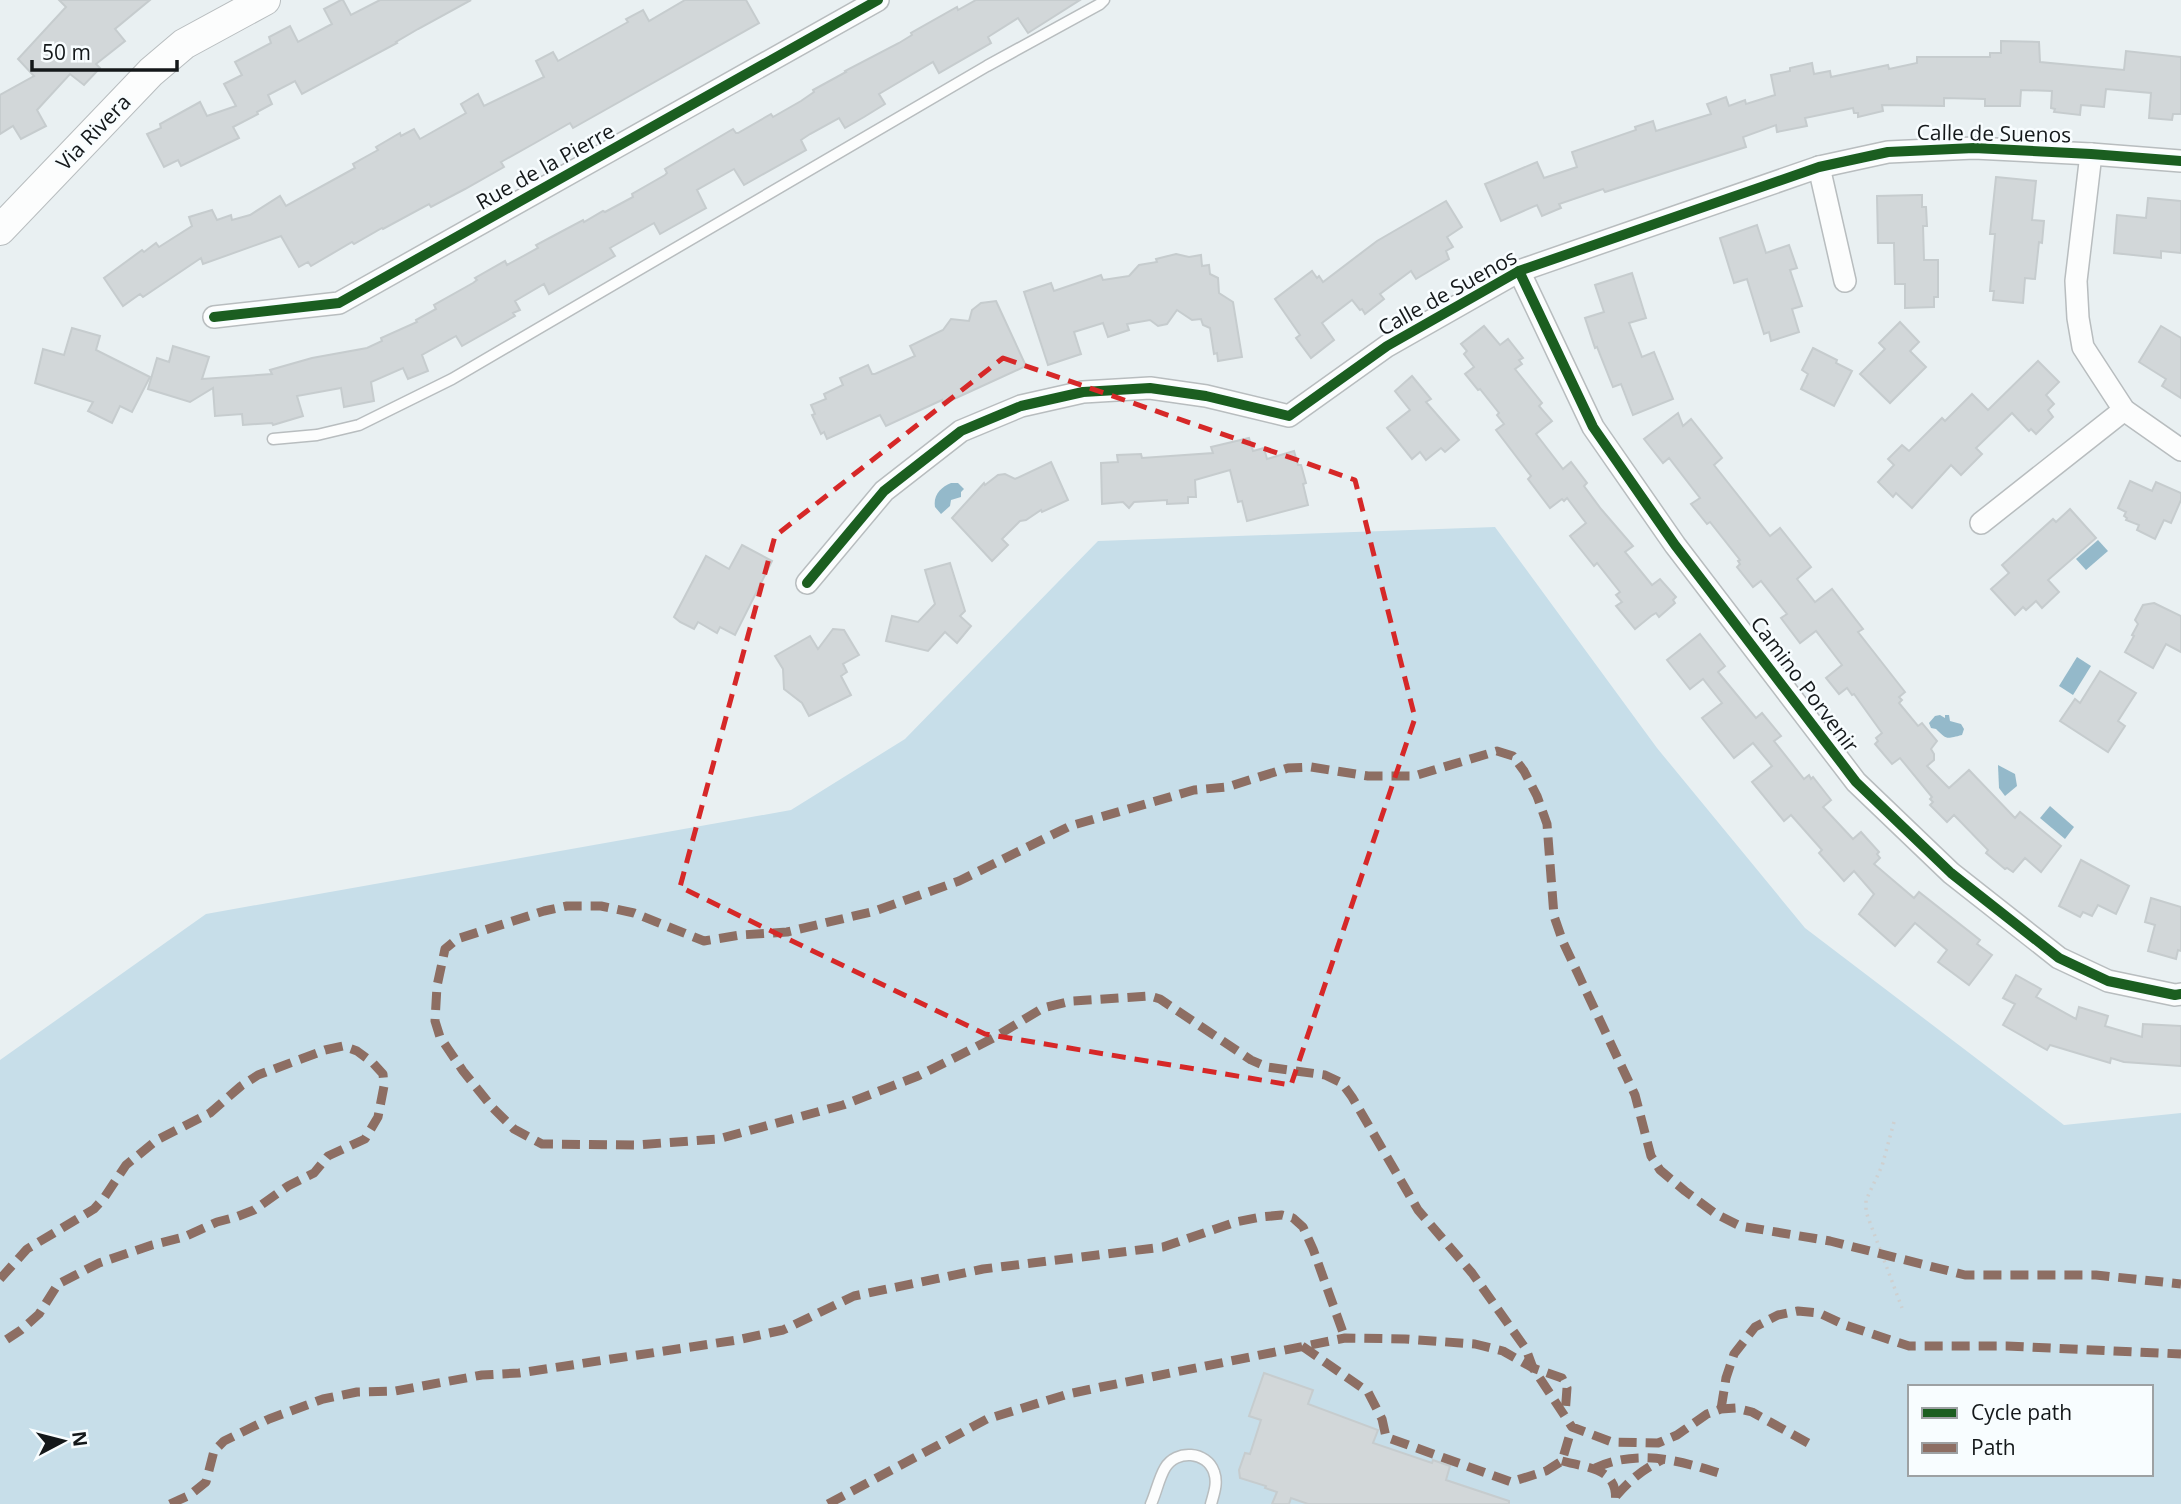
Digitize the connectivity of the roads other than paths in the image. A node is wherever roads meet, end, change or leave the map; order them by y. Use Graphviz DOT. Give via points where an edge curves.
graph roads {
  1 [pos="265,0"];
  2 [pos="878,0"];
  3 [pos="1104,0"];
  4 [pos="2091,154"];
  5 [pos="2181,161"];
  6 [pos="1819,167"];
  7 [pos="6,214"];
  8 [pos="1519,271"];
  9 [pos="1845,281"];
  10 [pos="215,317"];
  11 [pos="2124,410"];
  12 [pos="273,439"];
  13 [pos="2181,450"];
  14 [pos="1981,523"];
  15 [pos="807,583"];
  16 [pos="2181,994"];
  17 [pos="1151,1504"];
  18 [pos="1211,1504"];
  1 -- 7 [label="street, Via Rivera" via="184,44"];
  2 -- 10 [label="street, Rue de la Pierre" via="339,303"];
  3 -- 12 [label="lane" via="452,379 359,425"];
  4 -- 5 [label="street, Calle de Suenos"];
  4 -- 6 [label="street, Calle de Suenos" via="1974,148 1888,152"];
  4 -- 11 [label="street" via="2076,281 2078,318 2083,347"];
  6 -- 8 [label="street, Calle de Suenos"];
  6 -- 9 [label="street"];
  8 -- 15 [label="street, Calle de Suenos" via="1387,346 1289,416 1150,388 1083,392 1021,405 961,431 884,491"];
  8 -- 16 [label="street, Camino Porvenir" via="1593,427 1675,545 1856,782 1951,873 2059,958 2108,981"];
  11 -- 13 [label="street"];
  11 -- 14 [label="street"];
  17 -- 18 [label="lane" via="1166,1466 1187,1454 1207,1461 1214,1471"];
}
